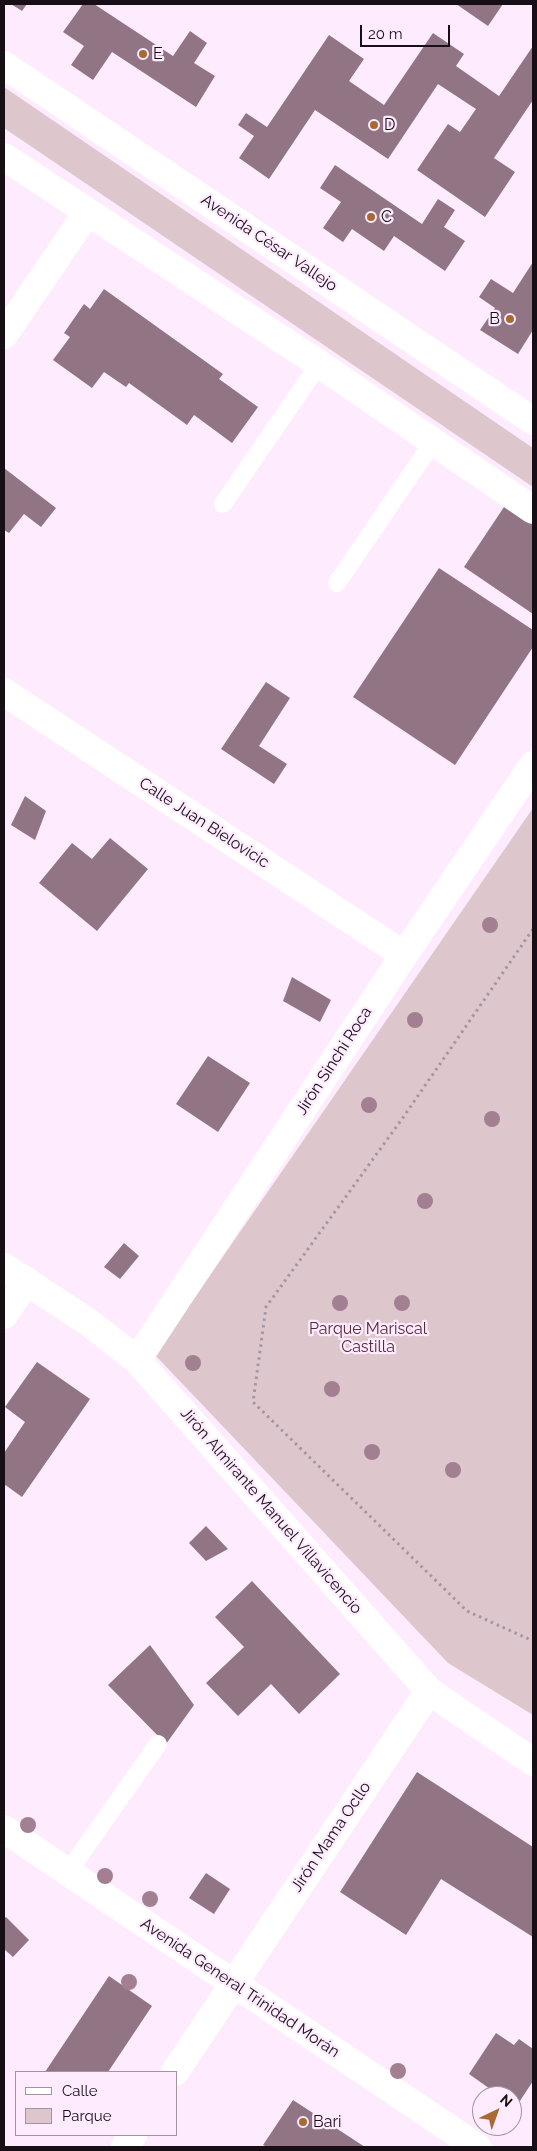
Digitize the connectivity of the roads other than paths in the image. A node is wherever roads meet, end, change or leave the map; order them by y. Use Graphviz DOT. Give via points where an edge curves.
graph roads {
  1 [pos="4,65"];
  2 [pos="4,157"];
  3 [pos="87,213"];
  4 [pos="4,336"];
  5 [pos="319,364"];
  6 [pos="533,421"];
  7 [pos="433,442"];
  8 [pos="222,504"];
  9 [pos="533,510"];
  10 [pos="337,583"];
  11 [pos="4,692"];
  12 [pos="533,765"];
  13 [pos="404,955"];
  14 [pos="4,1267"];
  15 [pos="26,1282"];
  16 [pos="4,1315"];
  17 [pos="137,1360"];
  18 [pos="429,1691"];
  19 [pos="158,1744"];
  20 [pos="533,1762"];
  21 [pos="4,1828"];
  22 [pos="68,1872"];
  23 [pos="234,1983"];
  24 [pos="176,2071"];
  25 [pos="133,2136"];
  26 [pos="125,2147"];
  27 [pos="477,2147"];
  1 -- 6 [label="street, Avenida César Vallejo"];
  2 -- 3 [label="street"];
  3 -- 4 [label="street"];
  3 -- 5 [label="street"];
  5 -- 7 [label="street"];
  5 -- 8 [label="lane"];
  7 -- 9 [label="street"];
  7 -- 10 [label="lane"];
  11 -- 13 [label="street, Calle Juan Bielovicic"];
  12 -- 13 [label="street, Jirón Sinchi Roca"];
  13 -- 17 [label="street, Jirón Sinchi Roca"];
  14 -- 15 [label="street, Jirón Almirante Manuel Villavicencio"];
  15 -- 16 [label="street"];
  15 -- 17 [label="street, Jirón Almirante Manuel Villavicencio" via="88,1322"];
  17 -- 18 [label="street, Jirón Almirante Manuel Villavicencio"];
  18 -- 20 [label="street, Jirón Almirante Manuel Villavicencio"];
  18 -- 23 [label="street, Jirón Mama Ocllo"];
  19 -- 22 [label="lane"];
  21 -- 22 [label="street, Avenida General Trinidad Morán"];
  22 -- 23 [label="street, Avenida General Trinidad Morán"];
  23 -- 24 [label="street, Jirón Mama Ocllo"];
  23 -- 27 [label="street, Avenida General Trinidad Morán"];
  25 -- 26 [label="street"];
}
